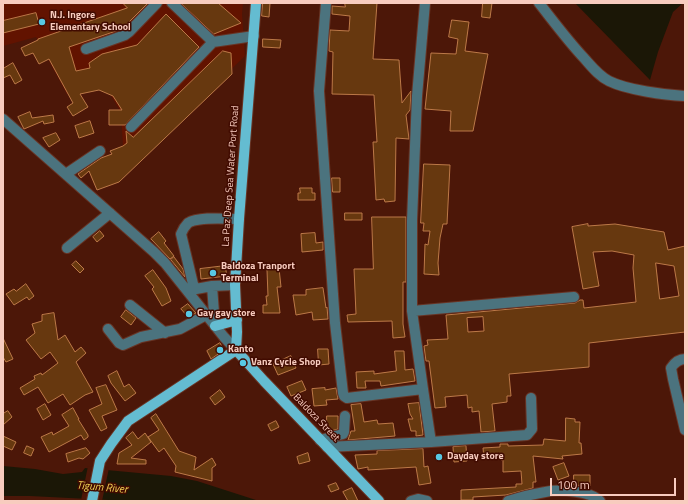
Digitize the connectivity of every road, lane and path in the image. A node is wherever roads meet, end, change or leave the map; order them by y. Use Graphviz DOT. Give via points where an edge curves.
graph roads {
  1 [pos="157,3"];
  2 [pos="172,3"];
  3 [pos="256,3"];
  4 [pos="326,3"];
  5 [pos="425,3"];
  6 [pos="539,3"];
  7 [pos="254,36"];
  8 [pos="213,42"];
  9 [pos="86,49"];
  10 [pos="685,96"];
  11 [pos="3,119"];
  12 [pos="131,127"];
  13 [pos="100,151"];
  14 [pos="66,174"];
  15 [pos="110,213"];
  16 [pos="239,219"];
  17 [pos="67,248"];
  18 [pos="235,285"];
  19 [pos="212,286"];
  20 [pos="574,297"];
  21 [pos="130,305"];
  22 [pos="412,312"];
  23 [pos="206,315"];
  24 [pos="237,320"];
  25 [pos="215,326"];
  26 [pos="108,329"];
  27 [pos="165,333"];
  28 [pos="236,350"];
  29 [pos="685,359"];
  30 [pos="424,389"];
  31 [pos="531,398"];
  32 [pos="345,416"];
  33 [pos="685,430"];
  34 [pos="431,442"];
  35 [pos="324,443"];
  36 [pos="92,501"];
  37 [pos="379,501"];
  38 [pos="411,501"];
  39 [pos="427,501"];
  40 [pos="508,501"];
  41 [pos="600,501"];
  1 -- 9 [label="street" via="130,32"];
  2 -- 8 [label="street"];
  3 -- 7 [label="main road, La Paz Deep Sea Water Port Road"];
  4 -- 30 [label="street" via="320,90 335,323 343,393 347,398"];
  5 -- 22 [label="street" via="417,96 412,222"];
  6 -- 10 [label="street" via="596,72 608,80 620,85"];
  7 -- 8 [label="street"];
  7 -- 16 [label="main road, La Paz Deep Sea Water Port Road"];
  8 -- 12 [label="street"];
  11 -- 14 [label="street"];
  13 -- 14 [label="street"];
  14 -- 15 [label="street"];
  15 -- 17 [label="street"];
  15 -- 23 [label="street" via="165,263"];
  16 -- 18 [label="main road, La Paz Deep Sea Water Port Road"];
  16 -- 19 [label="street" via="200,220 187,224 183,229 181,234 193,284 196,289"];
  18 -- 19 [label="street"];
  18 -- 24 [label="main road, La Paz Deep Sea Water Port Road"];
  19 -- 25 [label="street"];
  20 -- 22 [label="street"];
  21 -- 27 [label="street"];
  22 -- 30 [label="street"];
  23 -- 25 [label="street"];
  23 -- 27 [label="street" via="180,329"];
  24 -- 25 [label="main road"];
  24 -- 28 [label="main road, La Paz Deep Sea Water Port Road"];
  25 -- 28 [label="street"];
  26 -- 27 [label="street" via="123,345"];
  28 -- 35 [label="main road, Baldoza Street"];
  28 -- 36 [label="main road" via="128,421 100,461"];
  29 -- 33 [label="street" via="680,359 671,368"];
  30 -- 34 [label="street"];
  31 -- 34 [label="street" via="532,429 528,436"];
  32 -- 35 [label="street" via="343,434"];
  34 -- 35 [label="street"];
  35 -- 37 [label="main road, Baldoza Street"];
  38 -- 39 [label="street"];
  40 -- 41 [label="street" via="547,491 571,491 589,495"];
}
